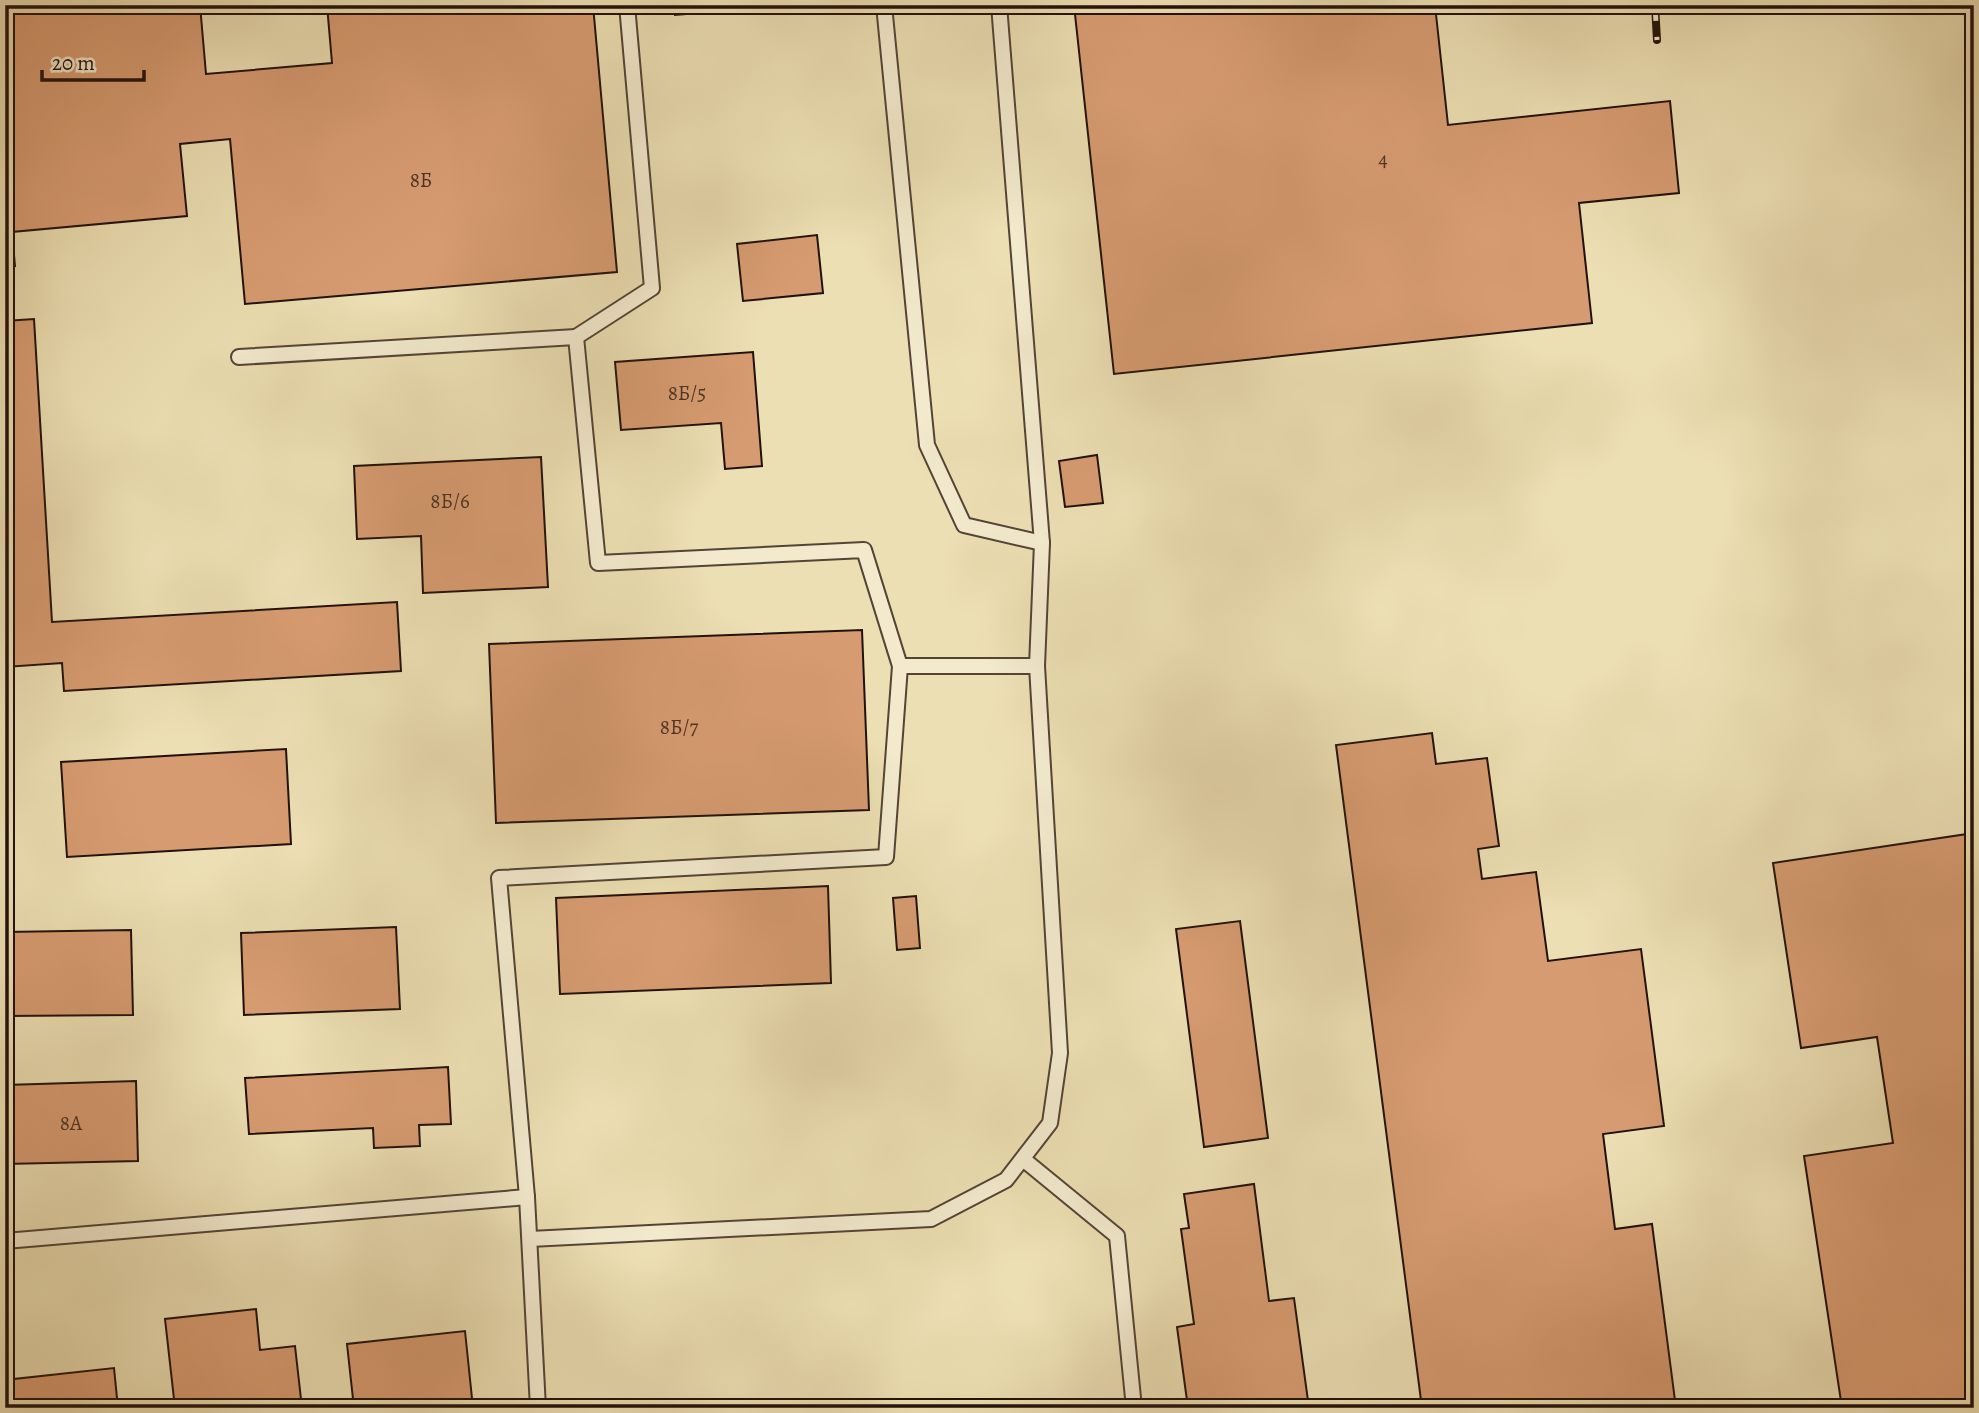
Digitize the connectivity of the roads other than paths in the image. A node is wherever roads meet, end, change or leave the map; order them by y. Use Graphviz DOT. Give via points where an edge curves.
graph roads {
  1 [pos="627,5"];
  2 [pos="884,5"];
  3 [pos="999,5"];
  4 [pos="576,337"];
  5 [pos="239,357"];
  6 [pos="1042,542"];
  7 [pos="900,666"];
  8 [pos="1037,666"];
  9 [pos="1023,1159"];
  10 [pos="527,1197"];
  11 [pos="530,1239"];
  12 [pos="5,1241"];
  13 [pos="538,1408"];
  14 [pos="1134,1408"];
  1 -- 4 [label="lane" via="652,288"];
  2 -- 6 [label="lane" via="927,444 964,525"];
  3 -- 6 [label="lane"];
  4 -- 5 [label="lane"];
  4 -- 7 [label="lane" via="598,563 864,550"];
  6 -- 8 [label="lane"];
  7 -- 8 [label="lane"];
  7 -- 10 [label="lane" via="887,857 499,878"];
  8 -- 9 [label="lane" via="1060,1053 1050,1123"];
  9 -- 11 [label="lane" via="1006,1180 931,1219"];
  9 -- 14 [label="lane" via="1117,1236"];
  10 -- 11 [label="lane"];
  10 -- 12 [label="lane"];
  11 -- 13 [label="lane"];
}
